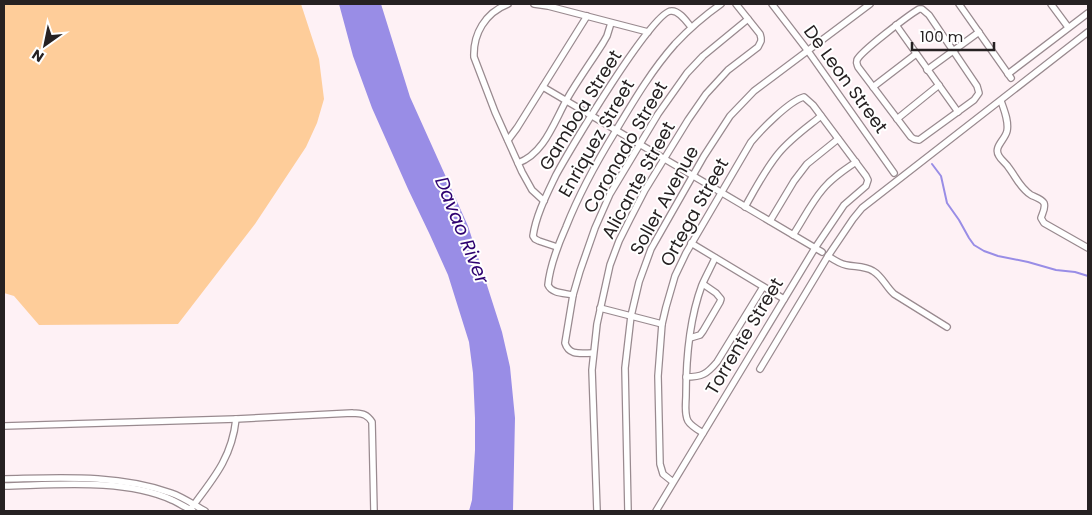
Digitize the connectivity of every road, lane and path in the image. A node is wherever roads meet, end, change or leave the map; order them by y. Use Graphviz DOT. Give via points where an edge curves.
graph roads {
  1 [pos="508,4"];
  2 [pos="534,4"];
  3 [pos="720,4"];
  4 [pos="736,4"];
  5 [pos="772,4"];
  6 [pos="870,4"];
  7 [pos="959,4"];
  8 [pos="1052,4"];
  9 [pos="1088,12"];
  10 [pos="587,16"];
  11 [pos="748,19"];
  12 [pos="611,23"];
  13 [pos="896,26"];
  14 [pos="691,27"];
  15 [pos="1068,27"];
  16 [pos="648,32"];
  17 [pos="979,32"];
  18 [pos="1088,32"];
  19 [pos="953,50"];
  20 [pos="808,51"];
  21 [pos="916,54"];
  22 [pos="927,70"];
  23 [pos="873,86"];
  24 [pos="939,86"];
  25 [pos="543,87"];
  26 [pos="566,100"];
  27 [pos="1001,101"];
  28 [pos="958,112"];
  29 [pos="592,116"];
  30 [pos="821,116"];
  31 [pos="897,119"];
  32 [pos="616,130"];
  33 [pos="838,139"];
  34 [pos="508,140"];
  35 [pos="640,144"];
  36 [pos="665,159"];
  37 [pos="856,162"];
  38 [pos="518,163"];
  39 [pos="894,173"];
  40 [pos="692,176"];
  41 [pos="721,193"];
  42 [pos="544,201"];
  43 [pos="745,207"];
  44 [pos="770,221"];
  45 [pos="793,236"];
  46 [pos="691,243"];
  47 [pos="557,247"];
  48 [pos="815,248"];
  49 [pos="1088,248"];
  50 [pos="822,252"];
  51 [pos="828,256"];
  52 [pos="715,258"];
  53 [pos="703,284"];
  54 [pos="763,287"];
  55 [pos="573,295"];
  56 [pos="784,299"];
  57 [pos="600,308"];
  58 [pos="631,316"];
  59 [pos="662,324"];
  60 [pos="947,327"];
  61 [pos="690,338"];
  62 [pos="593,353"];
  63 [pos="760,369"];
  64 [pos="686,377"];
  65 [pos="236,419"];
  66 [pos="4,426"];
  67 [pos="703,433"];
  68 [pos="4,479"];
  69 [pos="79,481"];
  70 [pos="673,482"];
  71 [pos="4,486"];
  72 [pos="192,509"];
  73 [pos="205,511"];
  74 [pos="374,511"];
  75 [pos="597,511"];
  76 [pos="628,511"];
  77 [pos="656,511"];
  1 -- 34 [label="street" via="493,12 478,31 474,57"];
  2 -- 10 [label="street"];
  3 -- 14 [label="street, Enriquez Street"];
  4 -- 11 [label="street"];
  5 -- 20 [label="street, De Leon Street"];
  6 -- 20 [label="street, Soller Avenue"];
  7 -- 17 [label="street"];
  8 -- 15 [label="street"];
  9 -- 15 [label="street"];
  10 -- 12 [label="street"];
  10 -- 25 [label="street"];
  11 -- 35 [label="street, Coronado Street" via="687,72"];
  11 -- 36 [label="street, Alicante Street" via="760,34 761,41 706,94"];
  12 -- 16 [label="street"];
  12 -- 26 [label="street" via="603,43"];
  13 -- 19 [label="street" via="922,9"];
  13 -- 21 [label="street"];
  13 -- 23 [label="street" via="857,60 858,67"];
  14 -- 16 [label="street, Gamboa Street" via="671,10"];
  14 -- 32 [label="street, Enriquez Street" via="659,63"];
  15 -- 17 [label="street" via="1010,76"];
  16 -- 29 [label="street, Gamboa Street" via="622,66"];
  17 -- 19 [label="street"];
  18 -- 27 [label="street"];
  19 -- 22 [label="street"];
  19 -- 28 [label="street" via="979,90 974,100"];
  20 -- 39 [label="street, De Leon Street"];
  20 -- 40 [label="street, Soller Avenue" via="740,104"];
  21 -- 22 [label="street"];
  21 -- 23 [label="street"];
  22 -- 24 [label="street"];
  23 -- 31 [label="street"];
  24 -- 28 [label="street"];
  24 -- 31 [label="street"];
  25 -- 26 [label="street"];
  25 -- 34 [label="street"];
  26 -- 29 [label="street"];
  26 -- 38 [label="street" via="536,151"];
  27 -- 49 [label="street" via="1007,129 998,147 998,155 1024,190 1045,204 1041,218 1044,223"];
  27 -- 51 [label="street" via="862,208"];
  28 -- 31 [label="street" via="919,140 911,137"];
  29 -- 32 [label="street"];
  29 -- 42 [label="street, Gamboa Street"];
  30 -- 33 [label="street"];
  30 -- 41 [label="street, Ortega Street" via="810,101 798,99 761,129"];
  30 -- 43 [label="street" via="777,154"];
  32 -- 35 [label="street"];
  32 -- 47 [label="street, Enriquez Street" via="582,191"];
  33 -- 37 [label="street"];
  33 -- 44 [label="street" via="807,164"];
  34 -- 38 [label="street"];
  35 -- 36 [label="street"];
  35 -- 55 [label="street, Coronado Street" via="610,194 589,244"];
  36 -- 40 [label="street"];
  36 -- 57 [label="street, Alicante Street" via="619,241"];
  37 -- 45 [label="street" via="823,189"];
  37 -- 48 [label="street, Torrente Street" via="866,176 867,184 844,205"];
  38 -- 42 [label="street" via="532,190"];
  40 -- 41 [label="street"];
  40 -- 58 [label="street, Soller Avenue" via="652,249 639,282"];
  41 -- 43 [label="street"];
  41 -- 46 [label="street, Ortega Street"];
  42 -- 47 [label="street, Gamboa Street" via="533,236"];
  43 -- 44 [label="street"];
  44 -- 45 [label="street"];
  45 -- 48 [label="street"];
  46 -- 52 [label="street"];
  46 -- 59 [label="street, Ortega Street" via="675,276"];
  47 -- 55 [label="street, Enriquez Street" via="549,288"];
  48 -- 50 [label="street"];
  48 -- 56 [label="street, Torrente Street"];
  51 -- 60 [label="street" via="841,264 871,269 894,294"];
  51 -- 63 [label="street"];
  52 -- 53 [label="street"];
  52 -- 54 [label="street"];
  53 -- 61 [label="street"];
  53 -- 61 [label="street" via="721,299 700,335"];
  54 -- 56 [label="street"];
  54 -- 64 [label="street" via="717,362 706,374"];
  55 -- 62 [label="street, Coronado Street" via="565,343 567,349"];
  56 -- 67 [label="street, Torrente Street"];
  57 -- 58 [label="street"];
  57 -- 62 [label="street, Alicante Street"];
  58 -- 59 [label="street"];
  58 -- 76 [label="street, Soller Avenue" via="625,368"];
  59 -- 70 [label="street, Ortega Street" via="658,376 659,459 662,474"];
  61 -- 64 [label="street"];
  62 -- 75 [label="street, Alicante Street"];
  64 -- 67 [label="street" via="688,420"];
  65 -- 66 [label="street"];
  65 -- 72 [label="street" via="225,458"];
  65 -- 74 [label="street" via="352,413 369,417 372,422"];
  67 -- 70 [label="street, Torrente Street"];
  68 -- 69 [label="street"];
  69 -- 71 [label="street"];
  69 -- 72 [label="street" via="101,478 143,484 174,494"];
  70 -- 77 [label="street, Torrente Street"];
  72 -- 73 [label="street"];
}
